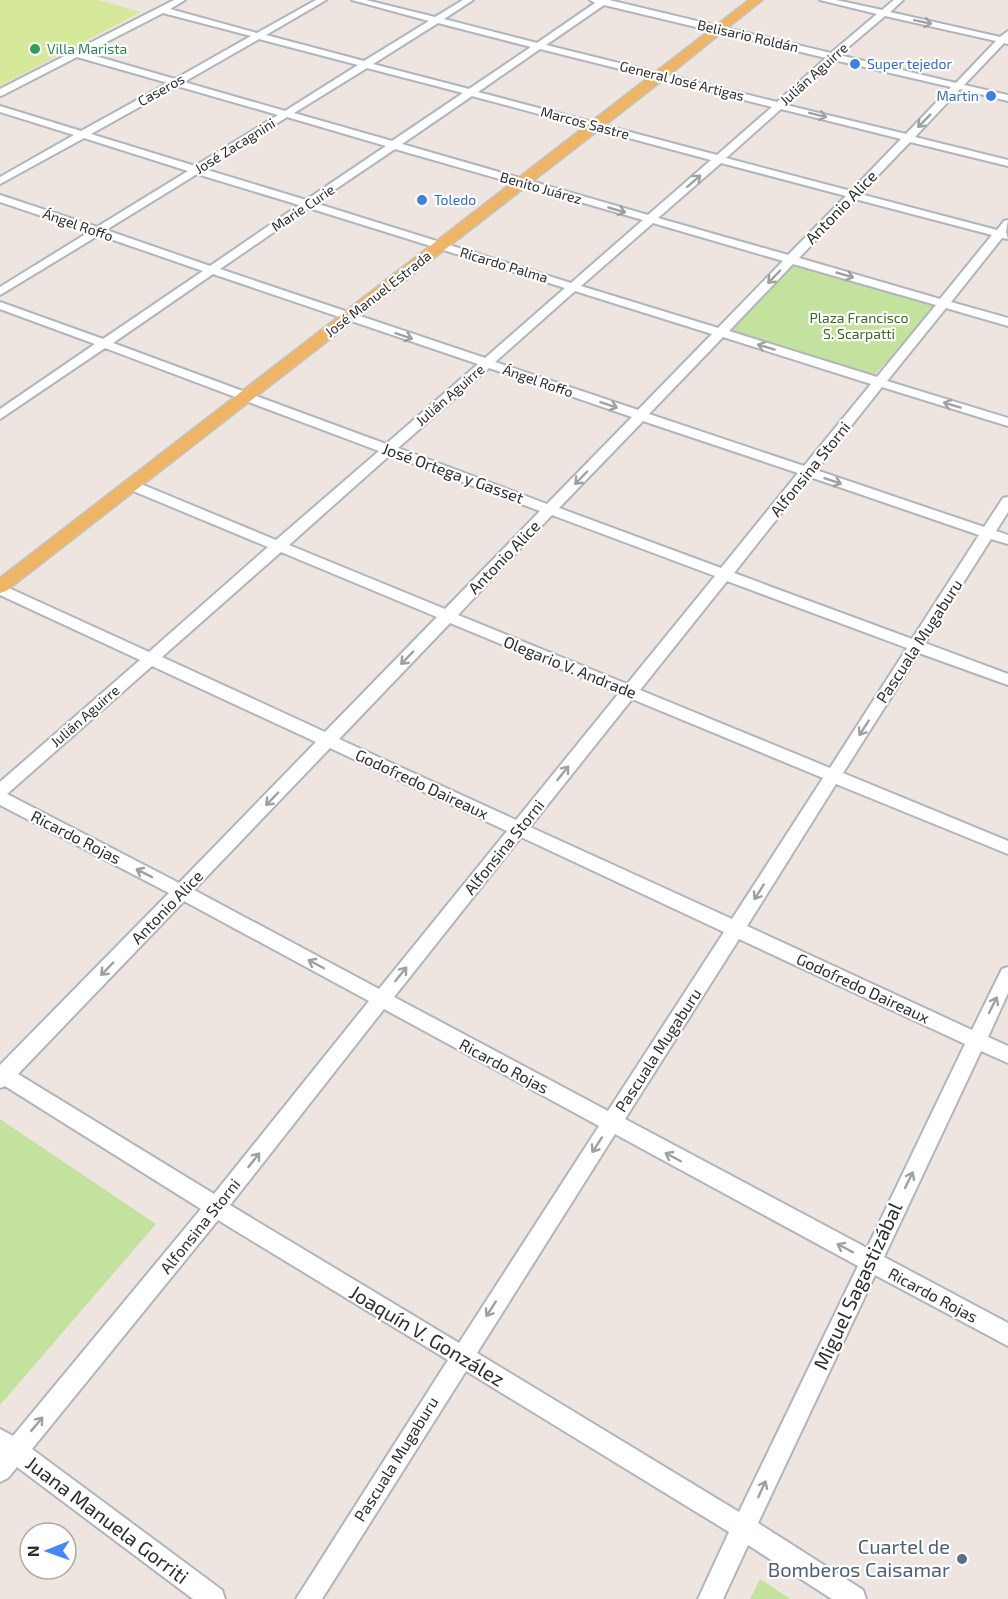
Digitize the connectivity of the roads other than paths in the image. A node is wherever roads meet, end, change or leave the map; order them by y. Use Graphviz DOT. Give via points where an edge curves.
graph roads {
  1 [pos="181,0"];
  2 [pos="322,0"];
  3 [pos="356,0"];
  4 [pos="469,0"];
  5 [pos="756,0"];
  6 [pos="824,0"];
  7 [pos="899,0"];
  8 [pos="600,1"];
  9 [pos="162,10"];
  10 [pos="884,13"];
  11 [pos="437,20"];
  12 [pos="716,29"];
  13 [pos="258,36"];
  14 [pos="1006,38"];
  15 [pos="540,46"];
  16 [pos="74,53"];
  17 [pos="833,56"];
  18 [pos="366,65"];
  19 [pos="660,76"];
  20 [pos="175,82"];
  21 [pos="959,86"];
  22 [pos="0,93"];
  23 [pos="471,93"];
  24 [pos="1008,98"];
  25 [pos="779,106"];
  26 [pos="0,109"];
  27 [pos="286,114"];
  28 [pos="595,126"];
  29 [pos="83,134"];
  30 [pos="908,138"];
  31 [pos="394,146"];
  32 [pos="719,159"];
  33 [pos="1008,163"];
  34 [pos="197,170"];
  35 [pos="0,181"];
  36 [pos="520,182"];
  37 [pos="853,195"];
  38 [pos="0,198"];
  39 [pos="308,204"];
  40 [pos="650,219"];
  41 [pos="97,231"];
  42 [pos="1005,231"];
  43 [pos="441,246"];
  44 [pos="790,260"];
  45 [pos="212,270"];
  46 [pos="573,287"];
  47 [pos="0,292"];
  48 [pos="943,304"];
  49 [pos="0,305"];
  50 [pos="349,317"];
  51 [pos="1008,322"];
  52 [pos="720,333"];
  53 [pos="105,344"];
  54 [pos="486,363"];
  55 [pos="880,382"];
  56 [pos="246,396"];
  57 [pos="0,416"];
  58 [pos="640,416"];
  59 [pos="1008,422"];
  60 [pos="388,449"];
  61 [pos="807,472"];
  62 [pos="131,485"];
  63 [pos="1008,501"];
  64 [pos="550,510"];
  65 [pos="988,533"];
  66 [pos="1008,540"];
  67 [pos="278,546"];
  68 [pos="724,574"];
  69 [pos="0,588"];
  70 [pos="448,616"];
  71 [pos="916,645"];
  72 [pos="150,658"];
  73 [pos="1008,680"];
  74 [pos="629,691"];
  75 [pos="328,741"];
  76 [pos="833,775"];
  77 [pos="0,791"];
  78 [pos="0,798"];
  79 [pos="519,829"];
  80 [pos="1008,848"];
  81 [pos="182,892"];
  82 [pos="735,929"];
  83 [pos="1008,974"];
  84 [pos="381,999"];
  85 [pos="976,1040"];
  86 [pos="1008,1055"];
  87 [pos="1,1076"];
  88 [pos="611,1124"];
  89 [pos="216,1208"];
  90 [pos="870,1262"];
  91 [pos="1008,1335"];
  92 [pos="461,1356"];
  93 [pos="7,1446"];
  94 [pos="0,1470"];
  95 [pos="744,1528"];
  96 [pos="213,1599"];
  97 [pos="308,1599"];
  98 [pos="710,1599"];
  99 [pos="854,1599"];
  1 -- 9 [label="street"];
  2 -- 13 [label="street, Caseros"];
  3 -- 11 [label="street, General José Artigas"];
  4 -- 11 [label="street, José Zacagnini"];
  5 -- 12 [label="main road, José Manuel Estrada"];
  6 -- 10 [label="street"];
  7 -- 10 [label="street, Julián Aguirre"];
  8 -- 12 [label="street, Belisario Roldán"];
  8 -- 15 [label="street, Marie Curie"];
  9 -- 13 [label="street, Marcos Sastre"];
  9 -- 16 [label="street"];
  10 -- 14 [label="street, one-way"];
  10 -- 17 [label="street, Julián Aguirre"];
  11 -- 15 [label="street, General José Artigas"];
  11 -- 18 [label="street, José Zacagnini"];
  12 -- 17 [label="street, Belisario Roldán"];
  12 -- 19 [label="main road, José Manuel Estrada"];
  13 -- 18 [label="street, Marcos Sastre"];
  13 -- 20 [label="street, Caseros"];
  14 -- 21 [label="street, Antonio Alice"];
  15 -- 19 [label="street, General José Artigas"];
  15 -- 23 [label="street, Marie Curie"];
  16 -- 20 [label="street, Benito Juárez"];
  16 -- 22 [label="street"];
  17 -- 21 [label="street, Belisario Roldán"];
  17 -- 25 [label="street, Julián Aguirre"];
  18 -- 23 [label="street, Marcos Sastre"];
  18 -- 27 [label="street, José Zacagnini"];
  19 -- 25 [label="street, General José Artigas"];
  19 -- 28 [label="main road, José Manuel Estrada"];
  20 -- 27 [label="street, Benito Juárez"];
  20 -- 29 [label="street, Caseros"];
  21 -- 24 [label="street, Belisario Roldán"];
  21 -- 30 [label="street, Antonio Alice, one-way"];
  23 -- 28 [label="street, Marcos Sastre"];
  23 -- 31 [label="street, Marie Curie"];
  25 -- 30 [label="street, General José Artigas, one-way"];
  25 -- 32 [label="street, Julián Aguirre"];
  26 -- 29 [label="street, Ricardo Palma"];
  27 -- 31 [label="street, Benito Juárez"];
  27 -- 34 [label="street, José Zacagnini"];
  28 -- 32 [label="street, Marcos Sastre"];
  28 -- 36 [label="main road, José Manuel Estrada"];
  29 -- 34 [label="street, Ricardo Palma"];
  29 -- 35 [label="street, Caseros"];
  30 -- 33 [label="street, General José Artigas"];
  30 -- 37 [label="street, Antonio Alice"];
  31 -- 36 [label="street, Benito Juárez"];
  31 -- 39 [label="street, Marie Curie"];
  32 -- 37 [label="street, Marcos Sastre"];
  40 -- 32 [label="street, Julián Aguirre, one-way"];
  34 -- 39 [label="street, Ricardo Palma"];
  34 -- 41 [label="street, José Zacagnini"];
  36 -- 40 [label="street, Benito Juárez, one-way"];
  36 -- 43 [label="main road, José Manuel Estrada"];
  37 -- 42 [label="street, Marcos Sastre"];
  37 -- 44 [label="street, Antonio Alice"];
  38 -- 41 [label="street, Ángel Roffo"];
  39 -- 43 [label="street, Ricardo Palma"];
  39 -- 45 [label="street, Marie Curie"];
  40 -- 44 [label="street, Benito Juárez"];
  40 -- 46 [label="street, Julián Aguirre"];
  41 -- 45 [label="street, Ángel Roffo"];
  41 -- 47 [label="street, José Zacagnini"];
  42 -- 48 [label="street, Alfonsina Storni"];
  43 -- 46 [label="street, Ricardo Palma"];
  43 -- 50 [label="main road, José Manuel Estrada"];
  44 -- 48 [label="street, Benito Juárez, one-way"];
  44 -- 52 [label="street, Antonio Alice, one-way"];
  45 -- 50 [label="street, Ángel Roffo"];
  45 -- 53 [label="street, Marie Curie"];
  46 -- 52 [label="street, Ricardo Palma"];
  46 -- 54 [label="street, Julián Aguirre"];
  48 -- 51 [label="street, Benito Juárez"];
  48 -- 55 [label="street, Alfonsina Storni"];
  49 -- 53 [label="street, José Ortega y Gasset"];
  50 -- 54 [label="street, Ángel Roffo, one-way"];
  50 -- 56 [label="main road, José Manuel Estrada"];
  55 -- 52 [label="street, Ricardo Palma, one-way"];
  52 -- 58 [label="street, Antonio Alice"];
  53 -- 56 [label="street, José Ortega y Gasset"];
  53 -- 57 [label="street, Marie Curie"];
  54 -- 58 [label="street, Ángel Roffo, one-way"];
  54 -- 60 [label="street, Julián Aguirre"];
  59 -- 55 [label="street, Ricardo Palma, one-way"];
  55 -- 61 [label="street, Alfonsina Storni"];
  56 -- 60 [label="street, José Ortega y Gasset"];
  56 -- 62 [label="main road, José Manuel Estrada"];
  58 -- 61 [label="street, Ángel Roffo"];
  58 -- 64 [label="street, Antonio Alice, one-way"];
  60 -- 64 [label="street, José Ortega y Gasset"];
  60 -- 67 [label="street, Julián Aguirre"];
  61 -- 65 [label="street, Ángel Roffo, one-way"];
  61 -- 68 [label="street, Alfonsina Storni"];
  62 -- 67 [label="street, Olegario V. Andrade"];
  62 -- 69 [label="main road, José Manuel Estrada"];
  63 -- 65 [label="street, Pascuala Mugaburu"];
  64 -- 68 [label="street, José Ortega y Gasset"];
  64 -- 70 [label="street, Antonio Alice"];
  65 -- 66 [label="street, Ángel Roffo"];
  65 -- 71 [label="street, Pascuala Mugaburu"];
  67 -- 70 [label="street, Olegario V. Andrade"];
  67 -- 72 [label="street, Julián Aguirre"];
  68 -- 71 [label="street, José Ortega y Gasset"];
  68 -- 74 [label="street, Alfonsina Storni"];
  69 -- 72 [label="street, Godofredo Daireaux"];
  70 -- 74 [label="street, Olegario V. Andrade"];
  70 -- 75 [label="street, Antonio Alice, one-way"];
  71 -- 73 [label="street, José Ortega y Gasset"];
  71 -- 76 [label="street, Pascuala Mugaburu, one-way"];
  72 -- 75 [label="street, Godofredo Daireaux"];
  72 -- 77 [label="street, Julián Aguirre"];
  74 -- 76 [label="street, Olegario V. Andrade"];
  79 -- 74 [label="street, Alfonsina Storni, one-way"];
  75 -- 79 [label="street, Godofredo Daireaux"];
  75 -- 81 [label="street, Antonio Alice, one-way"];
  76 -- 80 [label="street, Olegario V. Andrade"];
  76 -- 82 [label="street, Pascuala Mugaburu, one-way"];
  81 -- 78 [label="street, Ricardo Rojas, one-way"];
  79 -- 82 [label="street, Godofredo Daireaux"];
  84 -- 79 [label="street, Alfonsina Storni, one-way"];
  84 -- 81 [label="street, Ricardo Rojas, one-way"];
  81 -- 87 [label="street, Antonio Alice, one-way"];
  82 -- 85 [label="street, Godofredo Daireaux"];
  82 -- 88 [label="street, Pascuala Mugaburu"];
  85 -- 83 [label="street, Miguel Sagastizábal, one-way"];
  84 -- 88 [label="street, Ricardo Rojas"];
  89 -- 84 [label="street, Alfonsina Storni, one-way"];
  85 -- 86 [label="street, Godofredo Daireaux"];
  90 -- 85 [label="street, Miguel Sagastizábal, one-way"];
  87 -- 89 [label="street, Joaquín V. González"];
  90 -- 88 [label="street, Ricardo Rojas, one-way"];
  88 -- 92 [label="street, Pascuala Mugaburu, one-way"];
  89 -- 92 [label="street, Joaquín V. González"];
  93 -- 89 [label="street, Alfonsina Storni, one-way"];
  90 -- 91 [label="street, Ricardo Rojas"];
  95 -- 90 [label="street, Miguel Sagastizábal, one-way"];
  92 -- 95 [label="street, Joaquín V. González"];
  92 -- 97 [label="street, Pascuala Mugaburu"];
  93 -- 94 [label="street, Alfonsina Storni"];
  93 -- 96 [label="street, Juana Manuela Gorriti"];
  95 -- 98 [label="street, Miguel Sagastizábal"];
  95 -- 99 [label="street, Joaquín V. González"];
}
